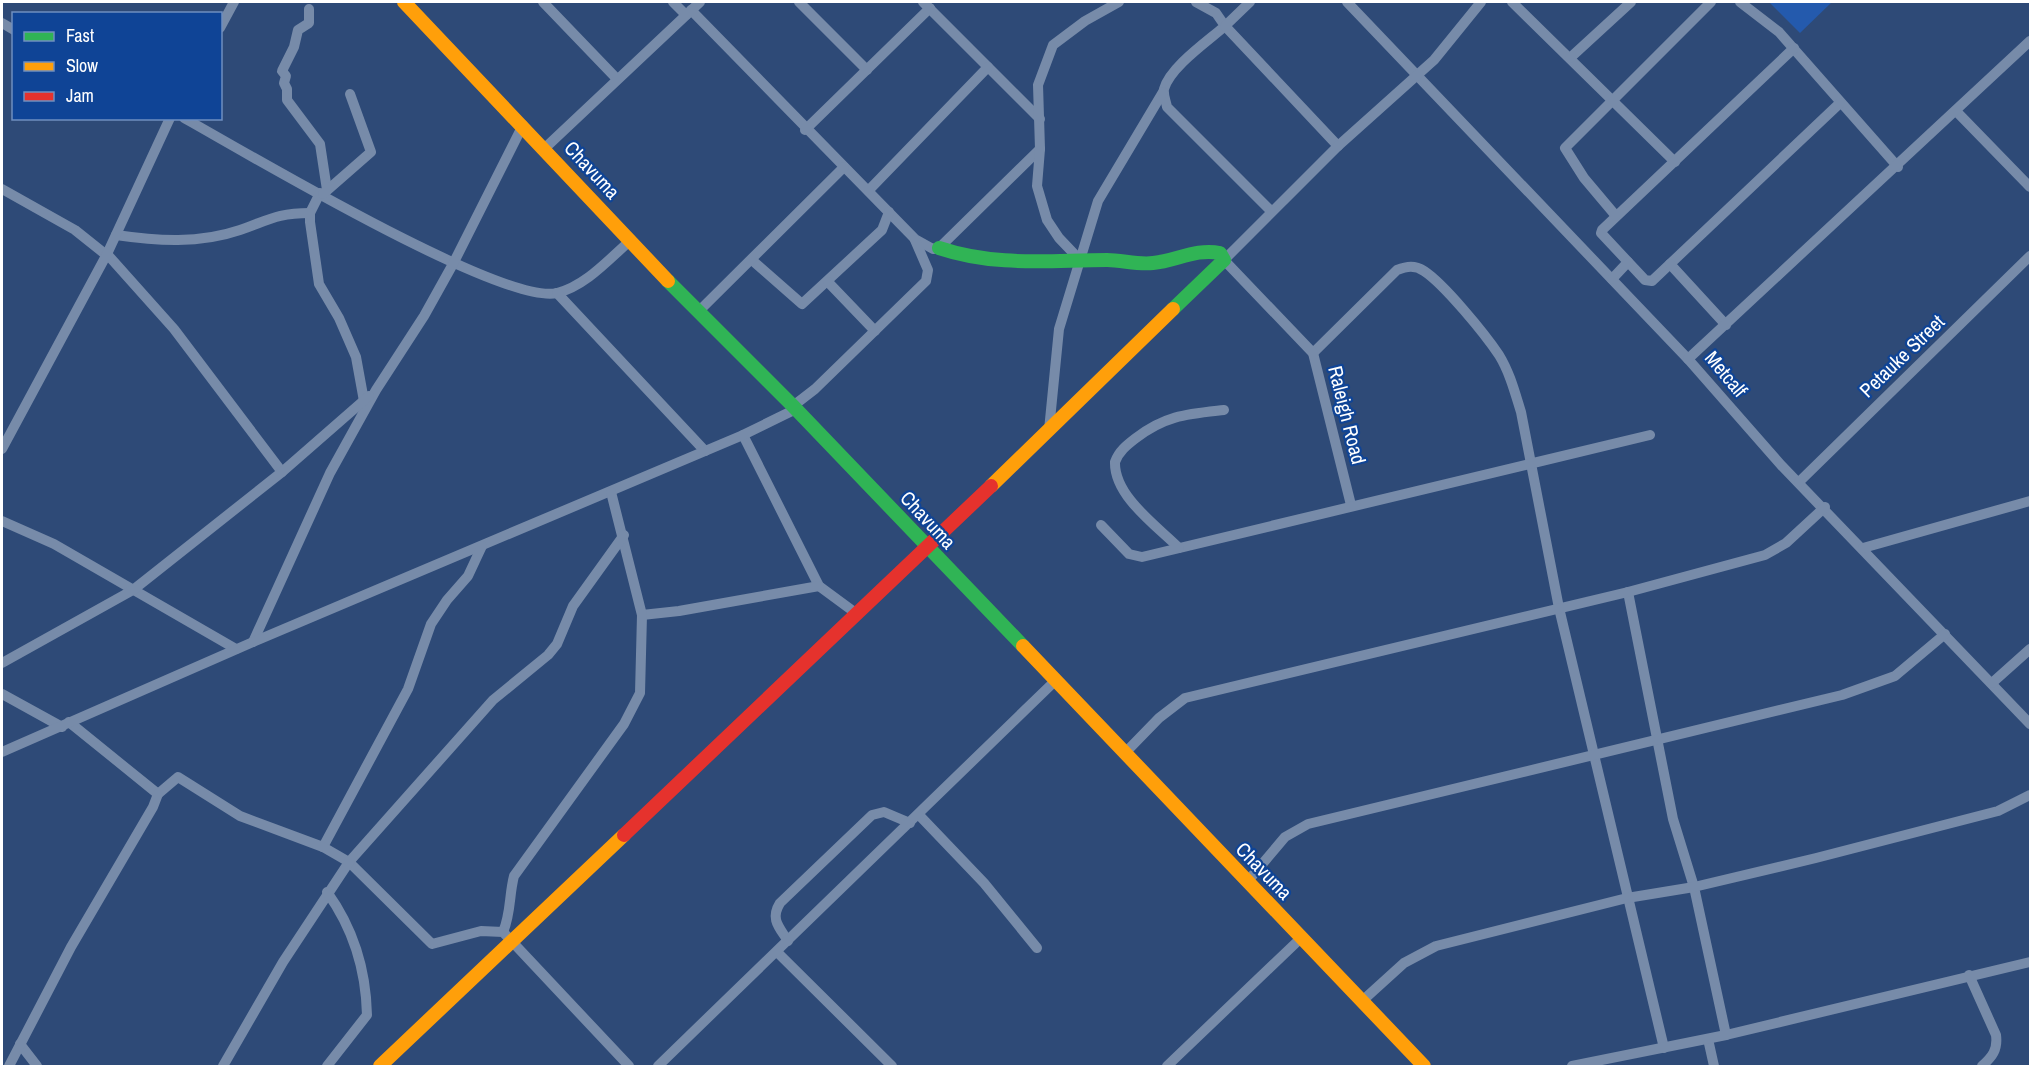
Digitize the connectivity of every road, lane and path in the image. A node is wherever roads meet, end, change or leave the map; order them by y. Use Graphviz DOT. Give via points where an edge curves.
graph roads {
  1 [pos="234,2"];
  2 [pos="404,2"];
  3 [pos="543,2"];
  4 [pos="673,2"];
  5 [pos="700,2"];
  6 [pos="799,2"];
  7 [pos="1119,2"];
  8 [pos="1196,2"];
  9 [pos="1250,2"];
  10 [pos="1347,2"];
  11 [pos="1481,2"];
  12 [pos="1512,2"];
  13 [pos="1631,2"];
  14 [pos="1711,2"];
  15 [pos="1740,2"];
  16 [pos="926,5"];
  17 [pos="309,9"];
  18 [pos="689,13"];
  19 [pos="222,24"];
  20 [pos="1226,26"];
  21 [pos="2031,41"];
  22 [pos="1794,48"];
  23 [pos="1570,58"];
  24 [pos="988,67"];
  25 [pos="867,70"];
  26 [pos="1416,74"];
  27 [pos="617,79"];
  28 [pos="1163,92"];
  29 [pos="350,94"];
  30 [pos="1612,100"];
  31 [pos="1840,103"];
  32 [pos="1956,111"];
  33 [pos="1040,118"];
  34 [pos="170,120"];
  35 [pos="188,120"];
  36 [pos="523,125"];
  37 [pos="805,130"];
  38 [pos="1338,146"];
  39 [pos="545,148"];
  40 [pos="1040,149"];
  41 [pos="1675,162"];
  42 [pos="844,167"];
  43 [pos="1898,167"];
  44 [pos="2031,187"];
  45 [pos="2,189"];
  46 [pos="869,190"];
  47 [pos="323,192"];
  48 [pos="1271,211"];
  49 [pos="890,212"];
  50 [pos="310,213"];
  51 [pos="1616,216"];
  52 [pos="116,236"];
  53 [pos="915,239"];
  54 [pos="631,240"];
  55 [pos="939,248"];
  56 [pos="106,254"];
  57 [pos="2031,256"];
  58 [pos="1080,260"];
  59 [pos="1224,260"];
  60 [pos="753,261"];
  61 [pos="1628,262"];
  62 [pos="453,264"];
  63 [pos="1670,264"];
  64 [pos="1612,279"];
  65 [pos="828,282"];
  66 [pos="557,293"];
  67 [pos="698,312"];
  68 [pos="1726,325"];
  69 [pos="875,331"];
  70 [pos="1313,353"];
  71 [pos="1688,359"];
  72 [pos="376,390"];
  73 [pos="364,401"];
  74 [pos="795,407"];
  75 [pos="1224,410"];
  76 [pos="1049,430"];
  77 [pos="742,435"];
  78 [pos="1650,435"];
  79 [pos="2,449"];
  80 [pos="705,451"];
  81 [pos="1530,462"];
  82 [pos="282,472"];
  83 [pos="1799,482"];
  84 [pos="611,492"];
  85 [pos="2031,501"];
  86 [pos="1351,505"];
  87 [pos="1824,507"];
  88 [pos="2,520"];
  89 [pos="1101,525"];
  90 [pos="624,535"];
  91 [pos="482,546"];
  92 [pos="927,548"];
  93 [pos="1179,548"];
  94 [pos="1863,548"];
  95 [pos="819,586"];
  96 [pos="133,590"];
  97 [pos="1628,592"];
  98 [pos="1559,608"];
  99 [pos="856,614"];
  100 [pos="642,615"];
  101 [pos="1945,634"];
  102 [pos="253,642"];
  103 [pos="236,649"];
  104 [pos="2031,649"];
  105 [pos="2,663"];
  106 [pos="1055,681"];
  107 [pos="1992,683"];
  108 [pos="2,694"];
  109 [pos="2029,720"];
  110 [pos="65,725"];
  111 [pos="1657,741"];
  112 [pos="2,752"];
  113 [pos="1124,754"];
  114 [pos="1595,756"];
  115 [pos="158,794"];
  116 [pos="2031,795"];
  117 [pos="920,814"];
  118 [pos="910,823"];
  119 [pos="323,847"];
  120 [pos="349,862"];
  121 [pos="1247,882"];
  122 [pos="1694,887"];
  123 [pos="327,892"];
  124 [pos="1627,898"];
  125 [pos="507,936"];
  126 [pos="1301,938"];
  127 [pos="789,941"];
  128 [pos="1037,948"];
  129 [pos="777,952"];
  130 [pos="2031,962"];
  131 [pos="1969,975"];
  132 [pos="1361,1002"];
  133 [pos="1726,1035"];
  134 [pos="1708,1039"];
  135 [pos="20,1044"];
  136 [pos="1664,1048"];
  137 [pos="9,1066"];
  138 [pos="37,1066"];
  139 [pos="223,1066"];
  140 [pos="327,1066"];
  141 [pos="380,1066"];
  142 [pos="629,1066"];
  143 [pos="658,1066"];
  144 [pos="892,1066"];
  145 [pos="1167,1066"];
  146 [pos="1424,1066"];
  147 [pos="1572,1066"];
  148 [pos="1714,1066"];
  149 [pos="1982,1066"];
  1 -- 19 [label="street"];
  2 -- 36 [label="street, Chavuma"];
  3 -- 27 [label="street"];
  4 -- 18 [label="street"];
  5 -- 18 [label="street"];
  6 -- 25 [label="street"];
  7 -- 33 [label="street" via="1053,45 1038,85"];
  8 -- 20 [label="street" via="1216,13"];
  9 -- 20 [label="street"];
  10 -- 26 [label="street"];
  11 -- 26 [label="street" via="1434,60"];
  12 -- 23 [label="street"];
  13 -- 23 [label="street"];
  14 -- 30 [label="street"];
  15 -- 22 [label="street" via="1765,19"];
  16 -- 24 [label="street"];
  16 -- 25 [label="street"];
  17 -- 47 [label="street" via="309,23 298,30 282,71 286,76 287,100 320,144"];
  18 -- 27 [label="street"];
  18 -- 37 [label="street"];
  20 -- 28 [label="street" via="1176,69"];
  20 -- 38 [label="street"];
  21 -- 32 [label="street, Metcalf"];
  22 -- 31 [label="street"];
  22 -- 41 [label="street"];
  23 -- 30 [label="street"];
  24 -- 33 [label="street"];
  24 -- 46 [label="street"];
  25 -- 37 [label="street"];
  26 -- 38 [label="street"];
  26 -- 64 [label="street"];
  27 -- 39 [label="street"];
  28 -- 48 [label="street" via="1167,107"];
  28 -- 58 [label="street" via="1098,201"];
  29 -- 47 [label="street" via="371,152"];
  30 -- 41 [label="street"];
  30 -- 51 [label="street" via="1565,148 1579,172"];
  31 -- 43 [label="street"];
  31 -- 63 [label="street"];
  32 -- 43 [label="street, Metcalf"];
  32 -- 44 [label="street"];
  33 -- 40 [label="street"];
  34 -- 52 [label="street"];
  35 -- 47 [label="street"];
  36 -- 39 [label="street, Chavuma"];
  36 -- 62 [label="street"];
  37 -- 42 [label="street"];
  38 -- 48 [label="street"];
  39 -- 54 [label="street, Chavuma"];
  40 -- 55 [label="street"];
  40 -- 58 [label="street" via="1037,186 1047,220"];
  41 -- 51 [label="street"];
  42 -- 46 [label="street"];
  42 -- 60 [label="street"];
  43 -- 68 [label="street, Metcalf"];
  45 -- 56 [label="street" via="75,230"];
  46 -- 49 [label="street"];
  47 -- 50 [label="street"];
  47 -- 62 [label="street"];
  48 -- 59 [label="street"];
  49 -- 53 [label="street"];
  49 -- 65 [label="street" via="882,230"];
  50 -- 52 [label="street" via="275,215 240,230 187,240"];
  50 -- 73 [label="street" via="319,284 356,357"];
  51 -- 61 [label="street" via="1601,233"];
  52 -- 56 [label="street"];
  53 -- 55 [label="street" via="933,249"];
  53 -- 69 [label="street" via="928,270 926,281"];
  54 -- 66 [label="street" via="590,276"];
  54 -- 67 [label="street, Chavuma"];
  55 -- 58 [label="street" via="966,258 1005,264"];
  56 -- 79 [label="street"];
  56 -- 82 [label="street" via="174,329"];
  57 -- 83 [label="street, Petauke Street"];
  58 -- 59 [label="street" via="1153,263 1205,249 1220,253"];
  58 -- 76 [label="street" via="1059,329"];
  59 -- 70 [label="street, Raleigh Road"];
  59 -- 76 [label="street"];
  60 -- 65 [label="street" via="802,304"];
  60 -- 67 [label="street"];
  61 -- 63 [label="street" via="1649,282"];
  61 -- 64 [label="street"];
  62 -- 66 [label="street" via="527,291"];
  62 -- 72 [label="street"];
  63 -- 68 [label="street"];
  64 -- 71 [label="street"];
  65 -- 69 [label="street"];
  66 -- 80 [label="street"];
  67 -- 74 [label="street, Chavuma"];
  68 -- 71 [label="street, Metcalf"];
  69 -- 74 [label="street"];
  70 -- 81 [label="street" via="1397,270 1407,266 1425,272 1500,356 1521,412"];
  70 -- 86 [label="street, Raleigh Road"];
  71 -- 83 [label="street, Metcalf"];
  72 -- 73 [label="street"];
  72 -- 102 [label="street" via="330,473"];
  73 -- 82 [label="street"];
  74 -- 77 [label="street"];
  74 -- 92 [label="street, Chavuma"];
  75 -- 93 [label="street" via="1157,423 1126,446 1115,462 1119,481 1131,499"];
  76 -- 92 [label="street"];
  77 -- 80 [label="street"];
  77 -- 95 [label="street"];
  78 -- 81 [label="street"];
  80 -- 84 [label="street"];
  81 -- 86 [label="street"];
  81 -- 98 [label="street"];
  82 -- 96 [label="street"];
  83 -- 87 [label="street, Metcalf"];
  84 -- 90 [label="street"];
  84 -- 91 [label="street"];
  85 -- 94 [label="street"];
  86 -- 93 [label="street"];
  87 -- 94 [label="street, Metcalf"];
  87 -- 97 [label="street" via="1786,543 1765,555"];
  88 -- 96 [label="street" via="54,544"];
  89 -- 93 [label="street" via="1135,557"];
  90 -- 100 [label="street"];
  90 -- 120 [label="street" via="573,606 557,644 548,655 483,711"];
  91 -- 102 [label="street"];
  91 -- 119 [label="street" via="468,576 431,624 408,689"];
  92 -- 99 [label="street"];
  92 -- 106 [label="street, Chavuma"];
  94 -- 101 [label="street, Metcalf"];
  95 -- 99 [label="street"];
  95 -- 100 [label="street" via="679,612"];
  96 -- 103 [label="street"];
  96 -- 105 [label="street"];
  97 -- 98 [label="street"];
  97 -- 111 [label="street"];
  98 -- 113 [label="street" via="1185,698"];
  98 -- 114 [label="street"];
  99 -- 125 [label="street"];
  100 -- 125 [label="street" via="643,678 634,707 514,876"];
  101 -- 107 [label="street, Metcalf"];
  101 -- 111 [label="street" via="1914,662 1878,683"];
  102 -- 103 [label="street"];
  103 -- 110 [label="street"];
  104 -- 107 [label="street"];
  106 -- 113 [label="street, Chavuma"];
  106 -- 117 [label="street"];
  107 -- 109 [label="street, Metcalf"];
  108 -- 110 [label="street"];
  110 -- 112 [label="street"];
  110 -- 115 [label="street"];
  111 -- 114 [label="street"];
  111 -- 122 [label="street" via="1673,819"];
  113 -- 121 [label="street, Chavuma"];
  114 -- 121 [label="street" via="1308,824 1285,837"];
  114 -- 124 [label="street"];
  115 -- 119 [label="street" via="178,777 240,816"];
  115 -- 135 [label="street"];
  116 -- 122 [label="street" via="1998,811"];
  117 -- 118 [label="street"];
  117 -- 128 [label="street"];
  118 -- 127 [label="street"];
  118 -- 127 [label="street" via="884,813 872,815 780,903 774,912 776,922"];
  119 -- 120 [label="street"];
  120 -- 123 [label="street"];
  120 -- 125 [label="street" via="432,944 481,931"];
  121 -- 126 [label="street, Chavuma"];
  122 -- 124 [label="street"];
  122 -- 133 [label="street"];
  123 -- 139 [label="street"];
  123 -- 140 [label="street" via="342,915 362,962 367,1015"];
  124 -- 132 [label="street" via="1428,949 1404,963"];
  124 -- 136 [label="street"];
  125 -- 141 [label="street"];
  125 -- 142 [label="street"];
  126 -- 132 [label="street, Chavuma"];
  126 -- 145 [label="street"];
  127 -- 129 [label="street"];
  129 -- 143 [label="street"];
  129 -- 144 [label="street"];
  130 -- 131 [label="street"];
  131 -- 133 [label="street"];
  131 -- 149 [label="street" via="1996,1035 1993,1054"];
  132 -- 146 [label="street, Chavuma"];
  133 -- 134 [label="street"];
  134 -- 136 [label="street"];
  134 -- 148 [label="street"];
  135 -- 137 [label="street"];
  135 -- 138 [label="street"];
  136 -- 147 [label="street"];
}
